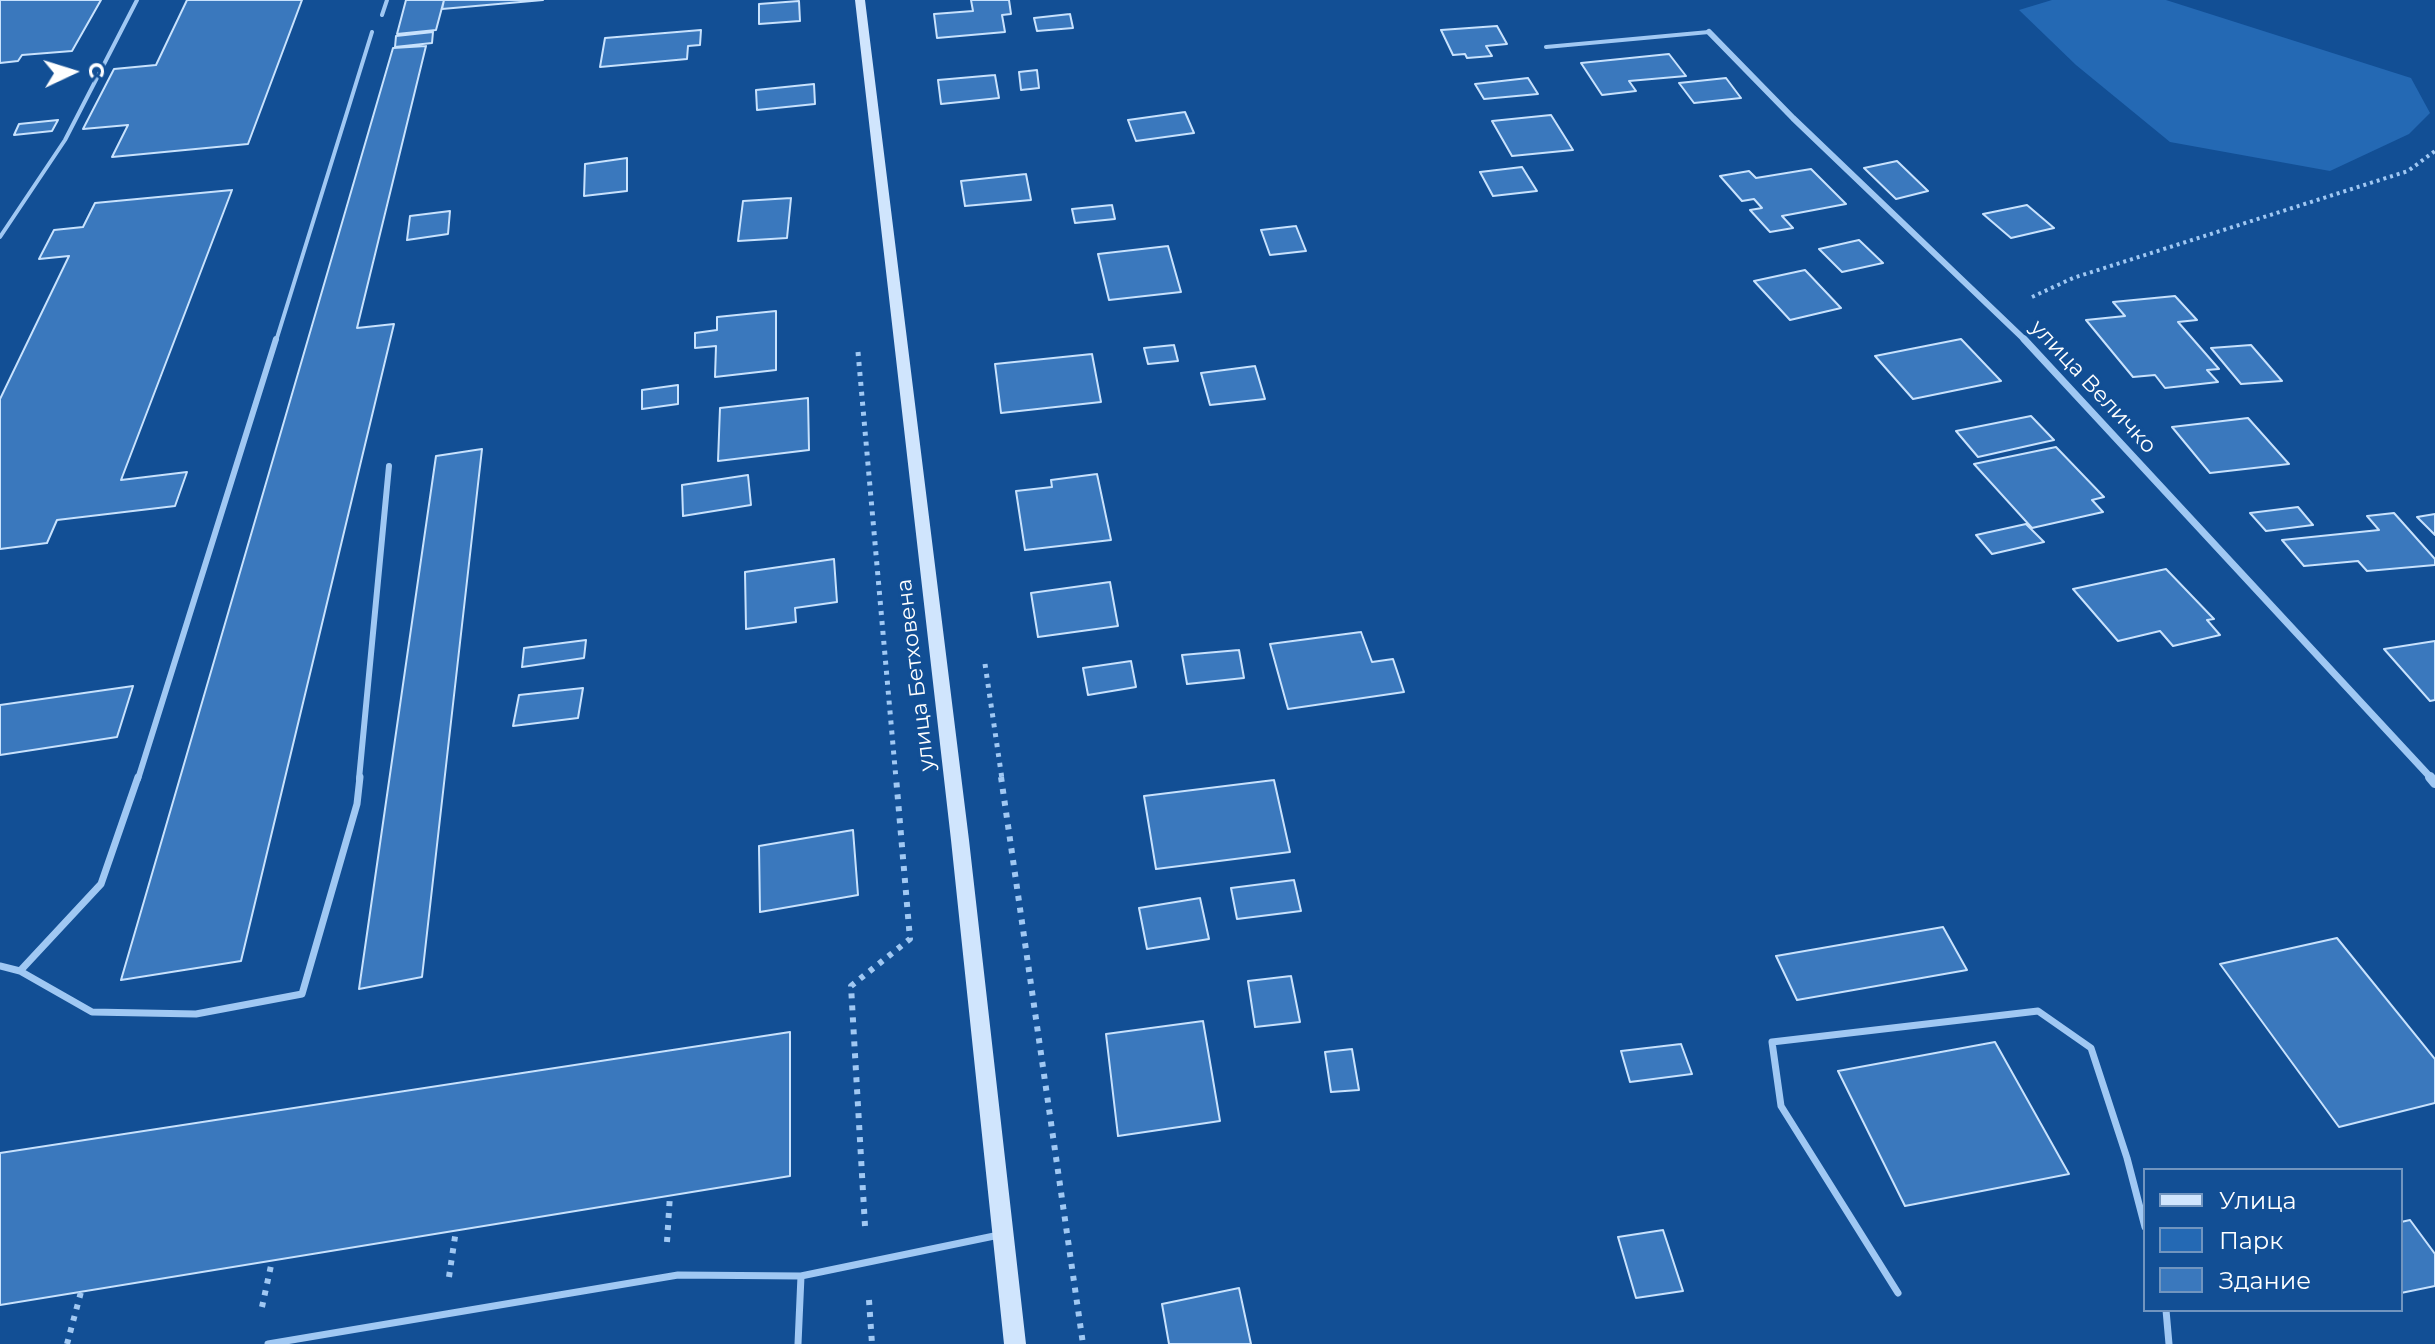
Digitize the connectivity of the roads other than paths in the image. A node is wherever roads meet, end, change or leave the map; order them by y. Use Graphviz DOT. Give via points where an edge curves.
graph roads {
  1 [pos="137,0"];
  2 [pos="387,0"];
  3 [pos="860,0"];
  4 [pos="382,15"];
  5 [pos="372,32"];
  6 [pos="1709,32"];
  7 [pos="1546,47"];
  8 [pos="0,237"];
  9 [pos="389,466"];
  10 [pos="2435,783"];
  11 [pos="0,966"];
  12 [pos="20,971"];
  13 [pos="2143,1219"];
  14 [pos="1002,1234"];
  15 [pos="801,1276"];
  16 [pos="1898,1293"];
  17 [pos="2166,1312"];
  18 [pos="268,1344"];
  19 [pos="798,1344"];
  20 [pos="1015,1344"];
  21 [pos="2169,1344"];
  1 -- 8 [label="lane" via="65,140"];
  2 -- 4 [label="lane"];
  3 -- 14 [label="main road, улица Бетховена"];
  5 -- 12 [label="lane" via="152,738 101,884"];
  6 -- 7 [label="lane"];
  6 -- 10 [label="street, улица Величко" via="1999,312"];
  9 -- 12 [label="lane" via="357,804 302,994 196,1014 92,1012"];
  11 -- 12 [label="lane"];
  13 -- 16 [label="lane" via="2091,1048 2038,1011 1772,1042 1781,1106"];
  14 -- 15 [label="lane"];
  14 -- 20 [label="main road, улица Бетховена"];
  15 -- 18 [label="lane" via="678,1275"];
  15 -- 19 [label="lane"];
  17 -- 21 [label="lane"];
}
